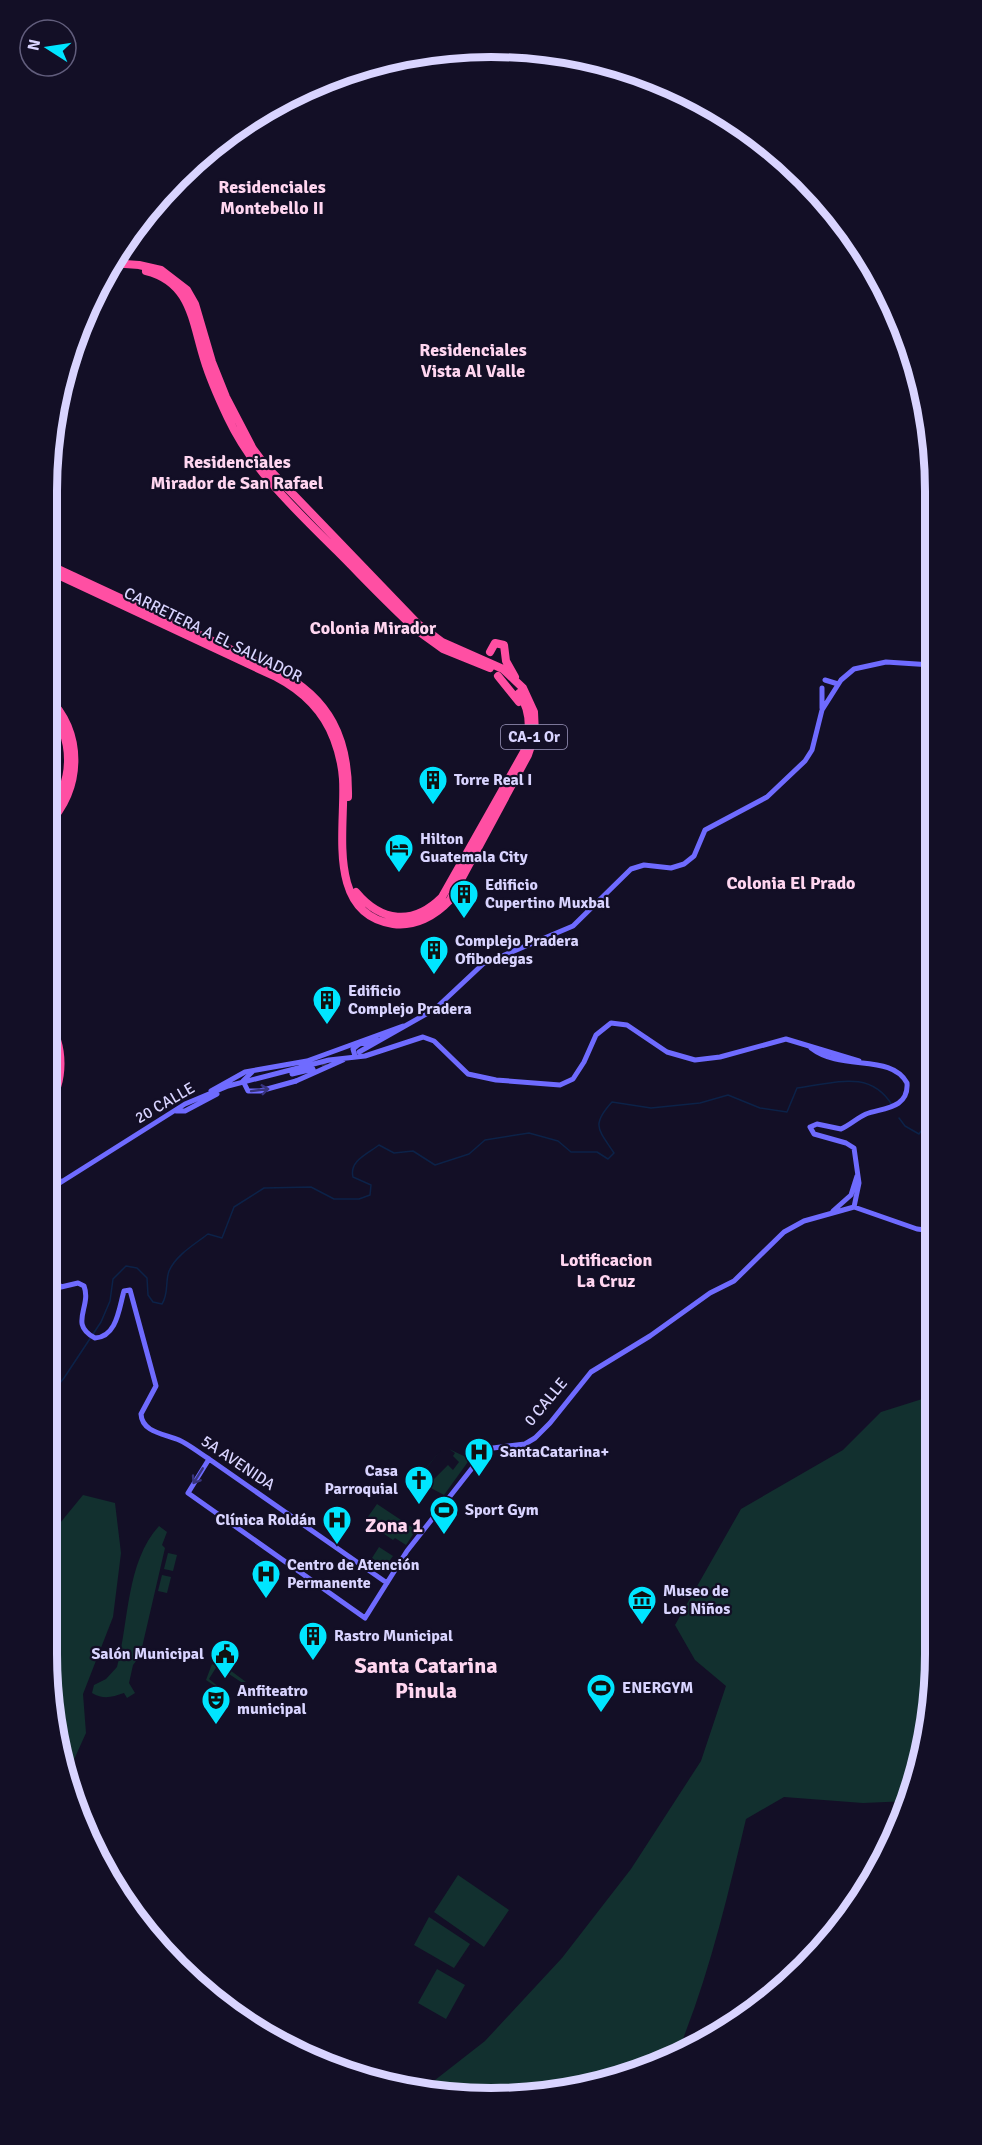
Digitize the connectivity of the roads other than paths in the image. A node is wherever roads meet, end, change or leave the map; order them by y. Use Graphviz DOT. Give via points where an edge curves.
graph roads {
  1 [pos="121,264"];
  2 [pos="118,269"];
  3 [pos="269,482"];
  4 [pos="294,495"];
  5 [pos="297,510"];
  6 [pos="318,519"];
  7 [pos="57,569"];
  8 [pos="57,575"];
  9 [pos="490,652"];
  10 [pos="925,665"];
  11 [pos="498,676"];
  12 [pos="825,680"];
  13 [pos="517,681"];
  14 [pos="838,684"];
  15 [pos="822,688"];
  16 [pos="57,708"];
  17 [pos="822,710"];
  18 [pos="58,720"];
  19 [pos="511,775"];
  20 [pos="57,800"];
  21 [pos="57,811"];
  22 [pos="410,1024"];
  23 [pos="385,1039"];
  24 [pos="57,1042"];
  25 [pos="358,1054"];
  26 [pos="345,1059"];
  27 [pos="842,1060"];
  28 [pos="307,1061"];
  29 [pos="864,1063"];
  30 [pos="322,1066"];
  31 [pos="57,1080"];
  32 [pos="204,1096"];
  33 [pos="175,1111"];
  34 [pos="858,1174"];
  35 [pos="57,1178"];
  36 [pos="61,1182"];
  37 [pos="57,1185"];
  38 [pos="846,1201"];
  39 [pos="853,1206"];
  40 [pos="829,1214"];
  41 [pos="925,1230"];
  42 [pos="57,1283"];
  43 [pos="209,1459"];
  44 [pos="387,1583"];
  1 -- 4 [label="highway, CARRETERA A EL SALVADOR / CA-1 Or" via="161,270 187,290 237,421 265,465"];
  2 -- 3 [label="highway, CARRETERA A EL SALVADOR / CA-1 Or" via="152,272 180,289 226,414 242,445"];
  3 -- 4 [label="highway" via="290,498"];
  3 -- 5 [label="highway, CARRETERA A EL SALVADOR / CA-1 Or"];
  4 -- 6 [label="highway, CARRETERA A EL SALVADOR / CA-1 Or"];
  5 -- 6 [label="highway" via="300,506"];
  5 -- 19 [label="highway, CARRETERA A EL SALVADOR / CA-1 Or" via="428,639 498,672 516,688 530,724 525,750"];
  6 -- 13 [label="highway, CARRETERA A EL SALVADOR / CA-1 Or" via="418,624 442,642 496,665"];
  7 -- 19 [label="highway, CARRETERA A EL SALVADOR / CA-1 Or" via="278,671 317,698 338,732 347,763 349,876 364,902 382,914 411,916 442,897"];
  8 -- 13 [label="highway, CARRETERA A EL SALVADOR / CA-1 Or" via="276,677 312,703 328,726 341,760 343,864 348,888 365,911 391,924 423,920 450,900 520,772 532,746 535,724 531,703"];
  9 -- 13 [label="highway" via="495,643 504,645 508,665"];
  10 -- 14 [label="main road" via="873,663 854,669"];
  11 -- 19 [label="highway" via="514,693 524,718 522,745"];
  12 -- 14 [label="main road"];
  14 -- 17 [label="main road"];
  15 -- 17 [label="main road"];
  16 -- 21 [label="highway" via="69,728 74,762 67,798"];
  17 -- 22 [label="main road" via="812,750 805,761 767,796 705,831 694,856 684,864 631,869 573,926 483,964 435,1009"];
  18 -- 20 [label="highway" via="67,746 68,766"];
  22 -- 23 [label="main road"];
  22 -- 28 [label="main road"];
  23 -- 25 [label="main road"];
  23 -- 25 [label="main road, bridge" via="359,1044 353,1049"];
  24 -- 31 [label="highway"];
  25 -- 26 [label="main road, 20 CALLE"];
  25 -- 27 [label="main road" via="423,1037 435,1041 468,1074 560,1085 573,1080 596,1035 611,1023 627,1025 667,1052 695,1060 786,1039"];
  28 -- 26 [label="main road, one-way, bridge" via="252,1072 243,1080 248,1091 255,1092 320,1073"];
  26 -- 32 [label="main road, 20 CALLE" via="228,1086"];
  27 -- 29 [label="main road"];
  27 -- 29 [label="main road"];
  28 -- 32 [label="main road" via="245,1072"];
  29 -- 34 [label="main road" via="888,1068 905,1080 907,1088 900,1102 888,1110 865,1114 841,1129 817,1124 810,1128 814,1134 852,1145 857,1154"];
  30 -- 33 [label="main road" via="233,1088"];
  32 -- 33 [label="main road, 20 CALLE"];
  33 -- 36 [label="main road, 20 CALLE"];
  34 -- 38 [label="main road"];
  34 -- 39 [label="main road"];
  35 -- 36 [label="main road"];
  36 -- 37 [label="main road, 20 CALLE"];
  38 -- 39 [label="main road"];
  38 -- 39 [label="main road"];
  38 -- 40 [label="main road"];
  39 -- 40 [label="main road"];
  39 -- 41 [label="main road"];
  40 -- 44 [label="main road, 0 CALLE" via="784,1232 734,1281 604,1363 583,1380 535,1438 514,1447 493,1448 477,1460"];
  42 -- 43 [label="main road, 5A AVENIDA" via="61,1287 78,1283 85,1287 81,1326 95,1338 111,1330 124,1291 130,1290 156,1386 141,1418 159,1434 179,1440"];
  43 -- 44 [label="main road, 5A AVENIDA"];
  43 -- 44 [label="main road, 0 CALLE, one-way" via="188,1493 365,1618"];
}
